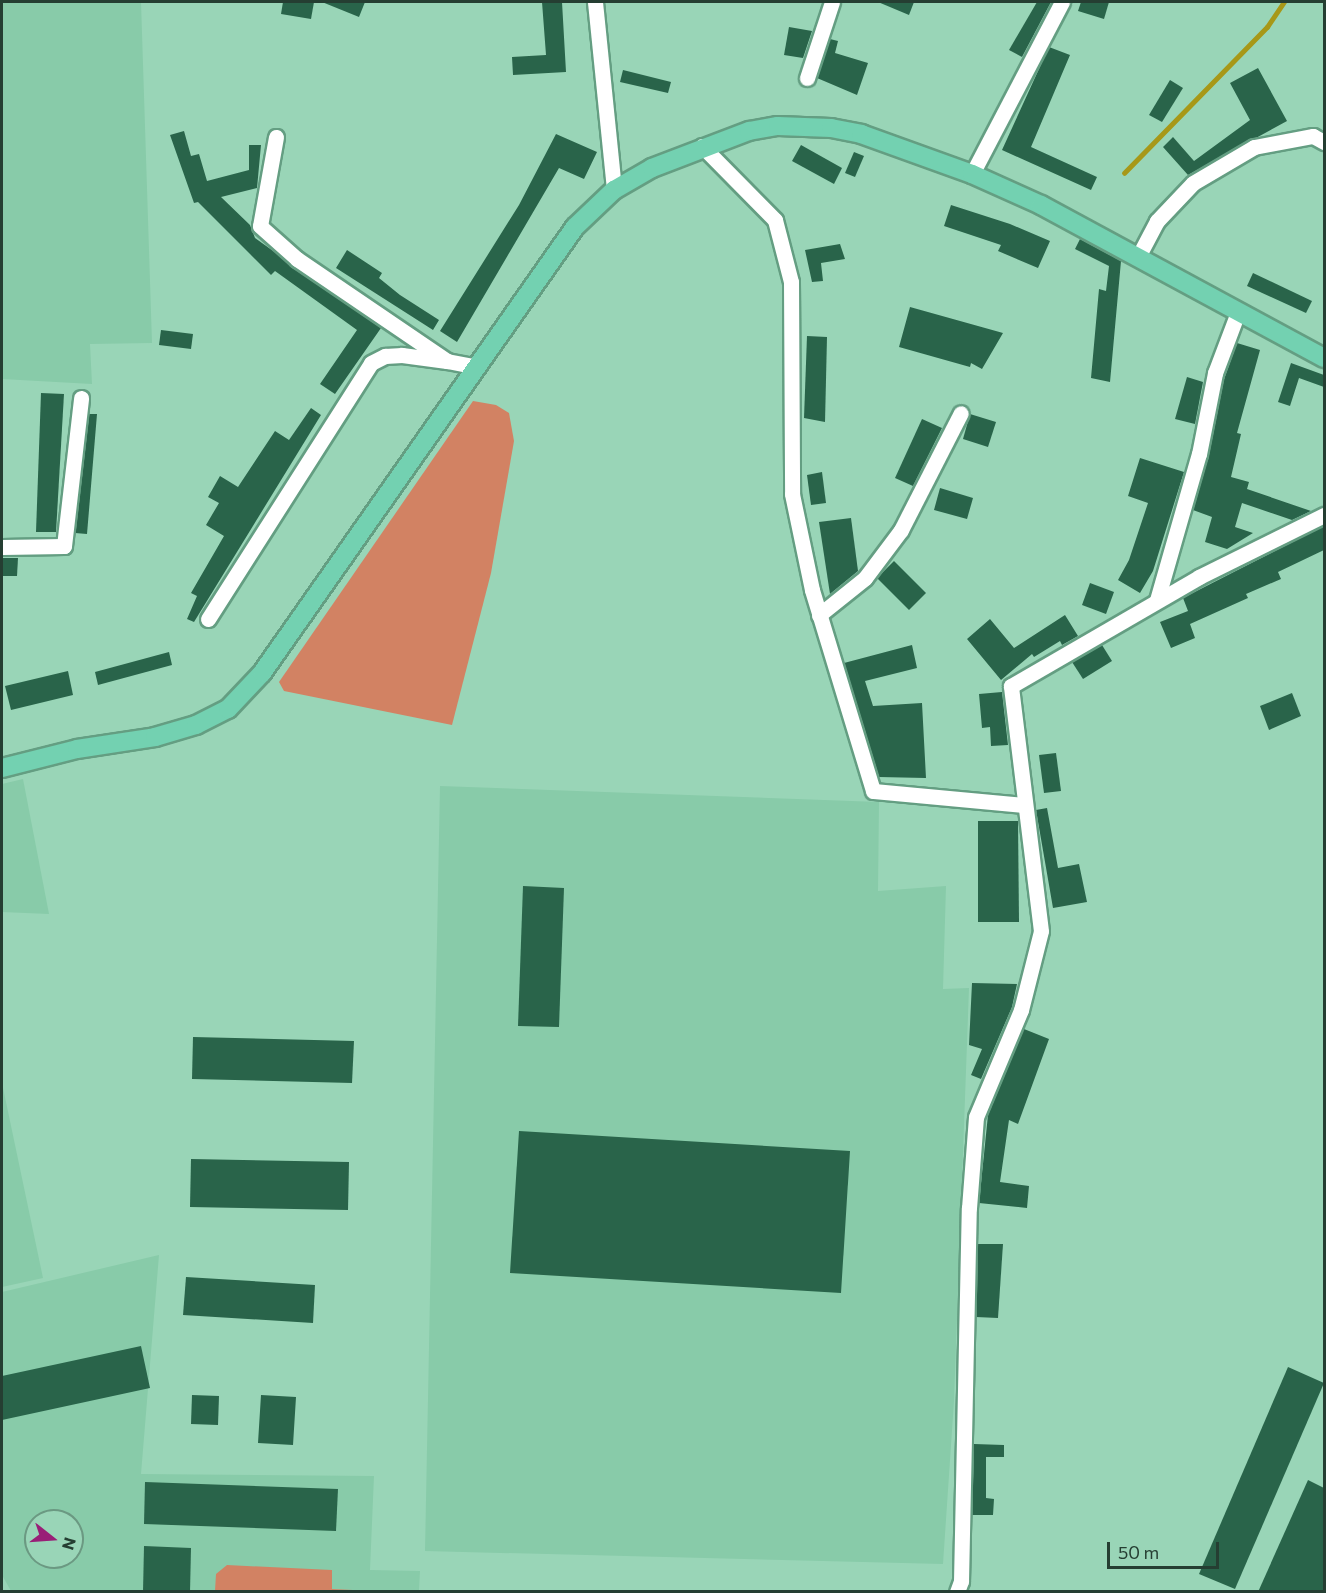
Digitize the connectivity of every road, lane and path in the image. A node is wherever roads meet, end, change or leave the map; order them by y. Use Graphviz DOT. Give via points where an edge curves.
graph roads {
  1 [pos="595,2"];
  2 [pos="832,2"];
  3 [pos="1062,2"];
  4 [pos="807,78"];
  5 [pos="276,137"];
  6 [pos="1324,142"];
  7 [pos="702,146"];
  8 [pos="972,174"];
  9 [pos="614,190"];
  10 [pos="1138,257"];
  11 [pos="1238,312"];
  12 [pos="1324,358"];
  13 [pos="447,361"];
  14 [pos="477,367"];
  15 [pos="81,398"];
  16 [pos="961,414"];
  17 [pos="1324,515"];
  18 [pos="2,547"];
  19 [pos="1157,600"];
  20 [pos="819,615"];
  21 [pos="208,619"];
  22 [pos="2,768"];
  23 [pos="1024,805"];
  24 [pos="957,1592"];
  1 -- 9 [label="street"];
  2 -- 4 [label="street"];
  3 -- 8 [label="street"];
  5 -- 13 [label="street" via="260,226 297,259"];
  6 -- 10 [label="street" via="1313,136 1254,147 1193,183 1157,221"];
  7 -- 8 [label="main road" via="777,126 831,128 861,134"];
  7 -- 9 [label="main road"];
  7 -- 20 [label="street" via="775,220 791,282 792,494"];
  8 -- 10 [label="main road"];
  9 -- 14 [label="main road" via="575,227"];
  10 -- 11 [label="main road"];
  11 -- 12 [label="main road"];
  11 -- 19 [label="street" via="1215,373 1199,454"];
  13 -- 14 [label="street"];
  13 -- 21 [label="street" via="402,355 385,356 371,363"];
  14 -- 22 [label="main road" via="262,673 228,709 196,725 155,737 77,749"];
  15 -- 18 [label="street" via="64,546"];
  16 -- 20 [label="street" via="901,530 865,578"];
  17 -- 19 [label="street"];
  19 -- 23 [label="street" via="1011,686"];
  20 -- 23 [label="street" via="873,791"];
  23 -- 24 [label="street" via="1032,840 1041,931 1021,1010 976,1117 969,1208 961,1581"];
}
